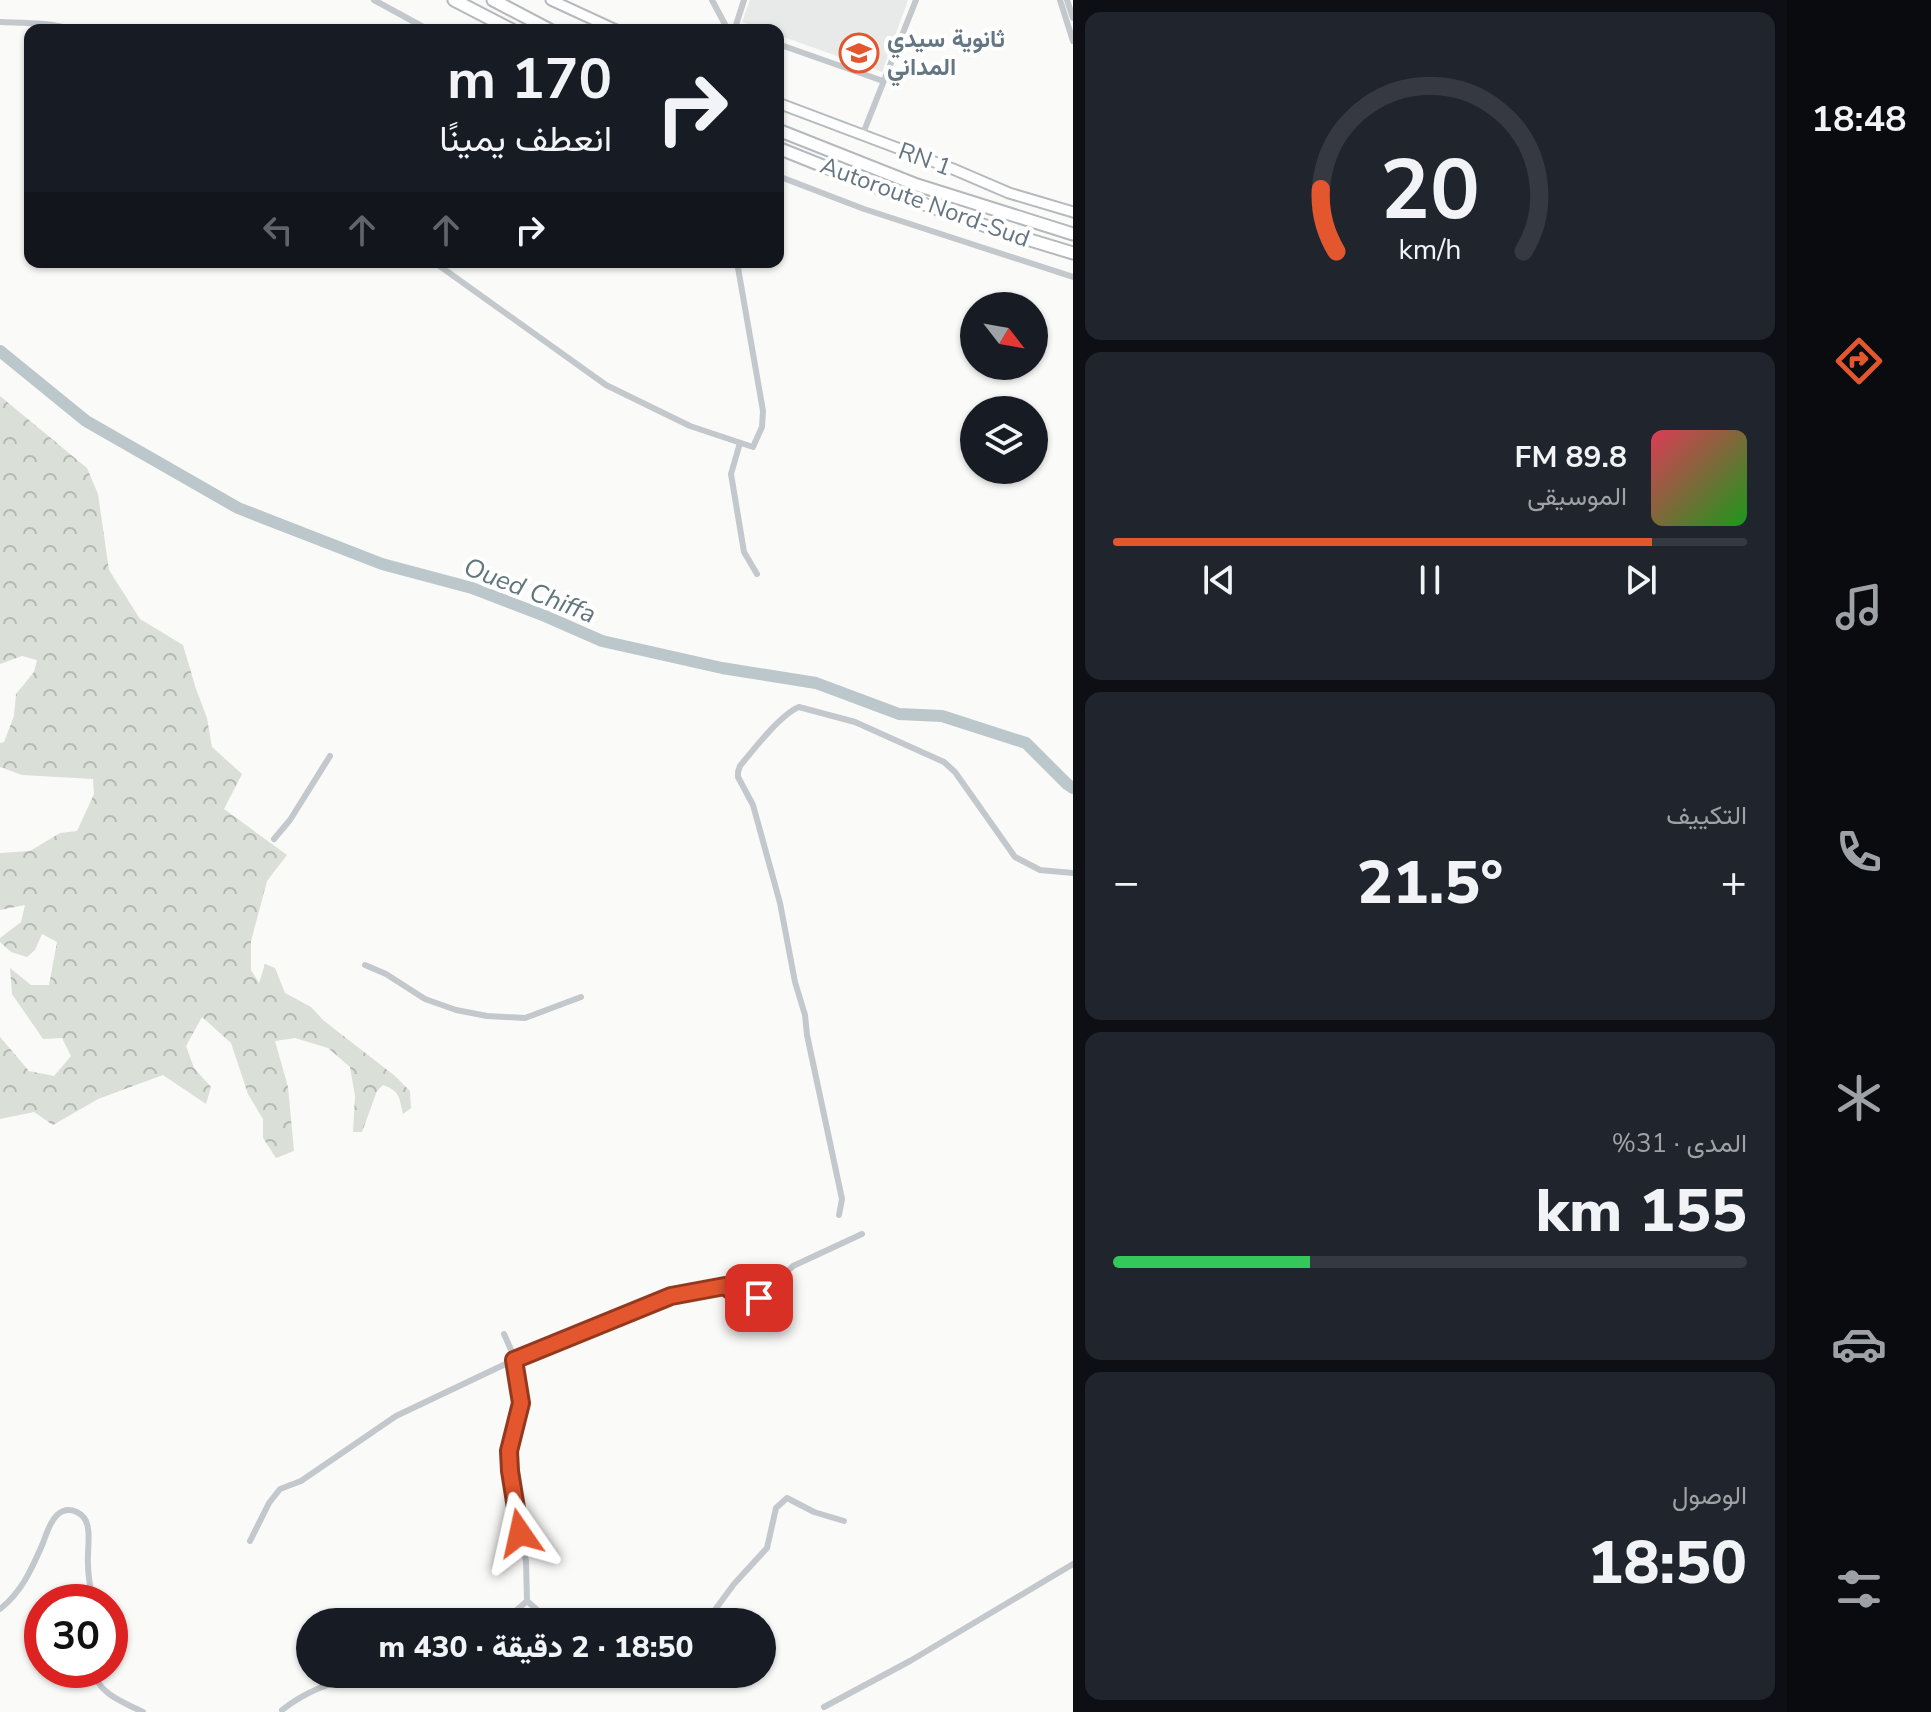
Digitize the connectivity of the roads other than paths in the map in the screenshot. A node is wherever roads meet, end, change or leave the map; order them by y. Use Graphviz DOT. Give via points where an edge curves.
graph roads {
  1 [pos="374,0"];
  2 [pos="454,0"];
  3 [pos="493,0"];
  4 [pos="551,0"];
  5 [pos="712,0"];
  6 [pos="744,0"];
  7 [pos="916,0"];
  8 [pos="1060,0"];
  9 [pos="1067,0"];
  10 [pos="1073,18"];
  11 [pos="0,22"];
  12 [pos="33,24"];
  13 [pos="418,24"];
  14 [pos="500,24"];
  15 [pos="539,24"];
  16 [pos="603,24"];
  17 [pos="725,24"];
  18 [pos="736,24"];
  19 [pos="1073,41"];
  20 [pos="784,46"];
  21 [pos="883,81"];
  22 [pos="784,105"];
  23 [pos="784,132"];
  24 [pos="862,136"];
  25 [pos="784,150"];
  26 [pos="784,178"];
  27 [pos="1073,212"];
  28 [pos="1073,234"];
  29 [pos="1073,253"];
  30 [pos="442,268"];
  31 [pos="738,268"];
  32 [pos="1073,277"];
  33 [pos="740,443"];
  34 [pos="757,574"];
  35 [pos="330,756"];
  36 [pos="274,839"];
  37 [pos="1073,873"];
  38 [pos="365,965"];
  39 [pos="581,997"];
  40 [pos="839,1215"];
  41 [pos="862,1234"];
  42 [pos="504,1334"];
  43 [pos="514,1360"];
  44 [pos="844,1521"];
  45 [pos="250,1541"];
  46 [pos="1073,1564"];
  47 [pos="90,1584"];
  48 [pos="527,1601"];
  49 [pos="519,1608"];
  50 [pos="535,1608"];
  51 [pos="716,1608"];
  52 [pos="0,1609"];
  53 [pos="102,1688"];
  54 [pos="319,1688"];
  55 [pos="824,1707"];
  56 [pos="282,1710"];
  57 [pos="143,1712"];
  1 -- 13 [label="street"];
  2 -- 14 [label="highway"];
  3 -- 15 [label="highway"];
  4 -- 16 [label="main road"];
  5 -- 17 [label="street"];
  6 -- 18 [label="street"];
  7 -- 21 [label="street"];
  8 -- 19 [label="street"];
  9 -- 10 [label="street"];
  11 -- 12 [label="street"];
  20 -- 21 [label="street"];
  21 -- 24 [label="street"];
  22 -- 24 [label="main road, RN 1"];
  23 -- 28 [label="highway, Autoroute Nord-Sud" via="917,185"];
  24 -- 27 [label="main road, RN 1"];
  25 -- 29 [label="highway, Autoroute Nord-Sud"];
  26 -- 32 [label="street"];
  30 -- 33 [label="street" via="606,385 690,426"];
  31 -- 33 [label="street" via="763,411 753,447"];
  33 -- 34 [label="street" via="731,474 744,552"];
  35 -- 36 [label="street"];
  37 -- 40 [label="street" via="1040,870 1015,857 944,762 855,722 793,709 740,766 738,777 753,805 805,1015 842,1199"];
  38 -- 39 [label="street" via="425,999 487,1016 525,1018"];
  41 -- 43 [label="street" via="793,1266 759,1298 746,1299 725,1286 671,1296"];
  42 -- 43 [label="street"];
  43 -- 45 [label="street" via="396,1416 301,1481 280,1489"];
  43 -- 48 [label="street" via="521,1403 509,1451 510,1471 526,1561"];
  44 -- 51 [label="street" via="787,1498 776,1508 767,1548"];
  46 -- 55 [label="street"];
  47 -- 52 [label="street" via="88,1527 75,1510 62,1512 54,1517 20,1589"];
  48 -- 49 [label="street"];
  48 -- 50 [label="street"];
  53 -- 57 [label="street"];
  54 -- 56 [label="street"];
}
